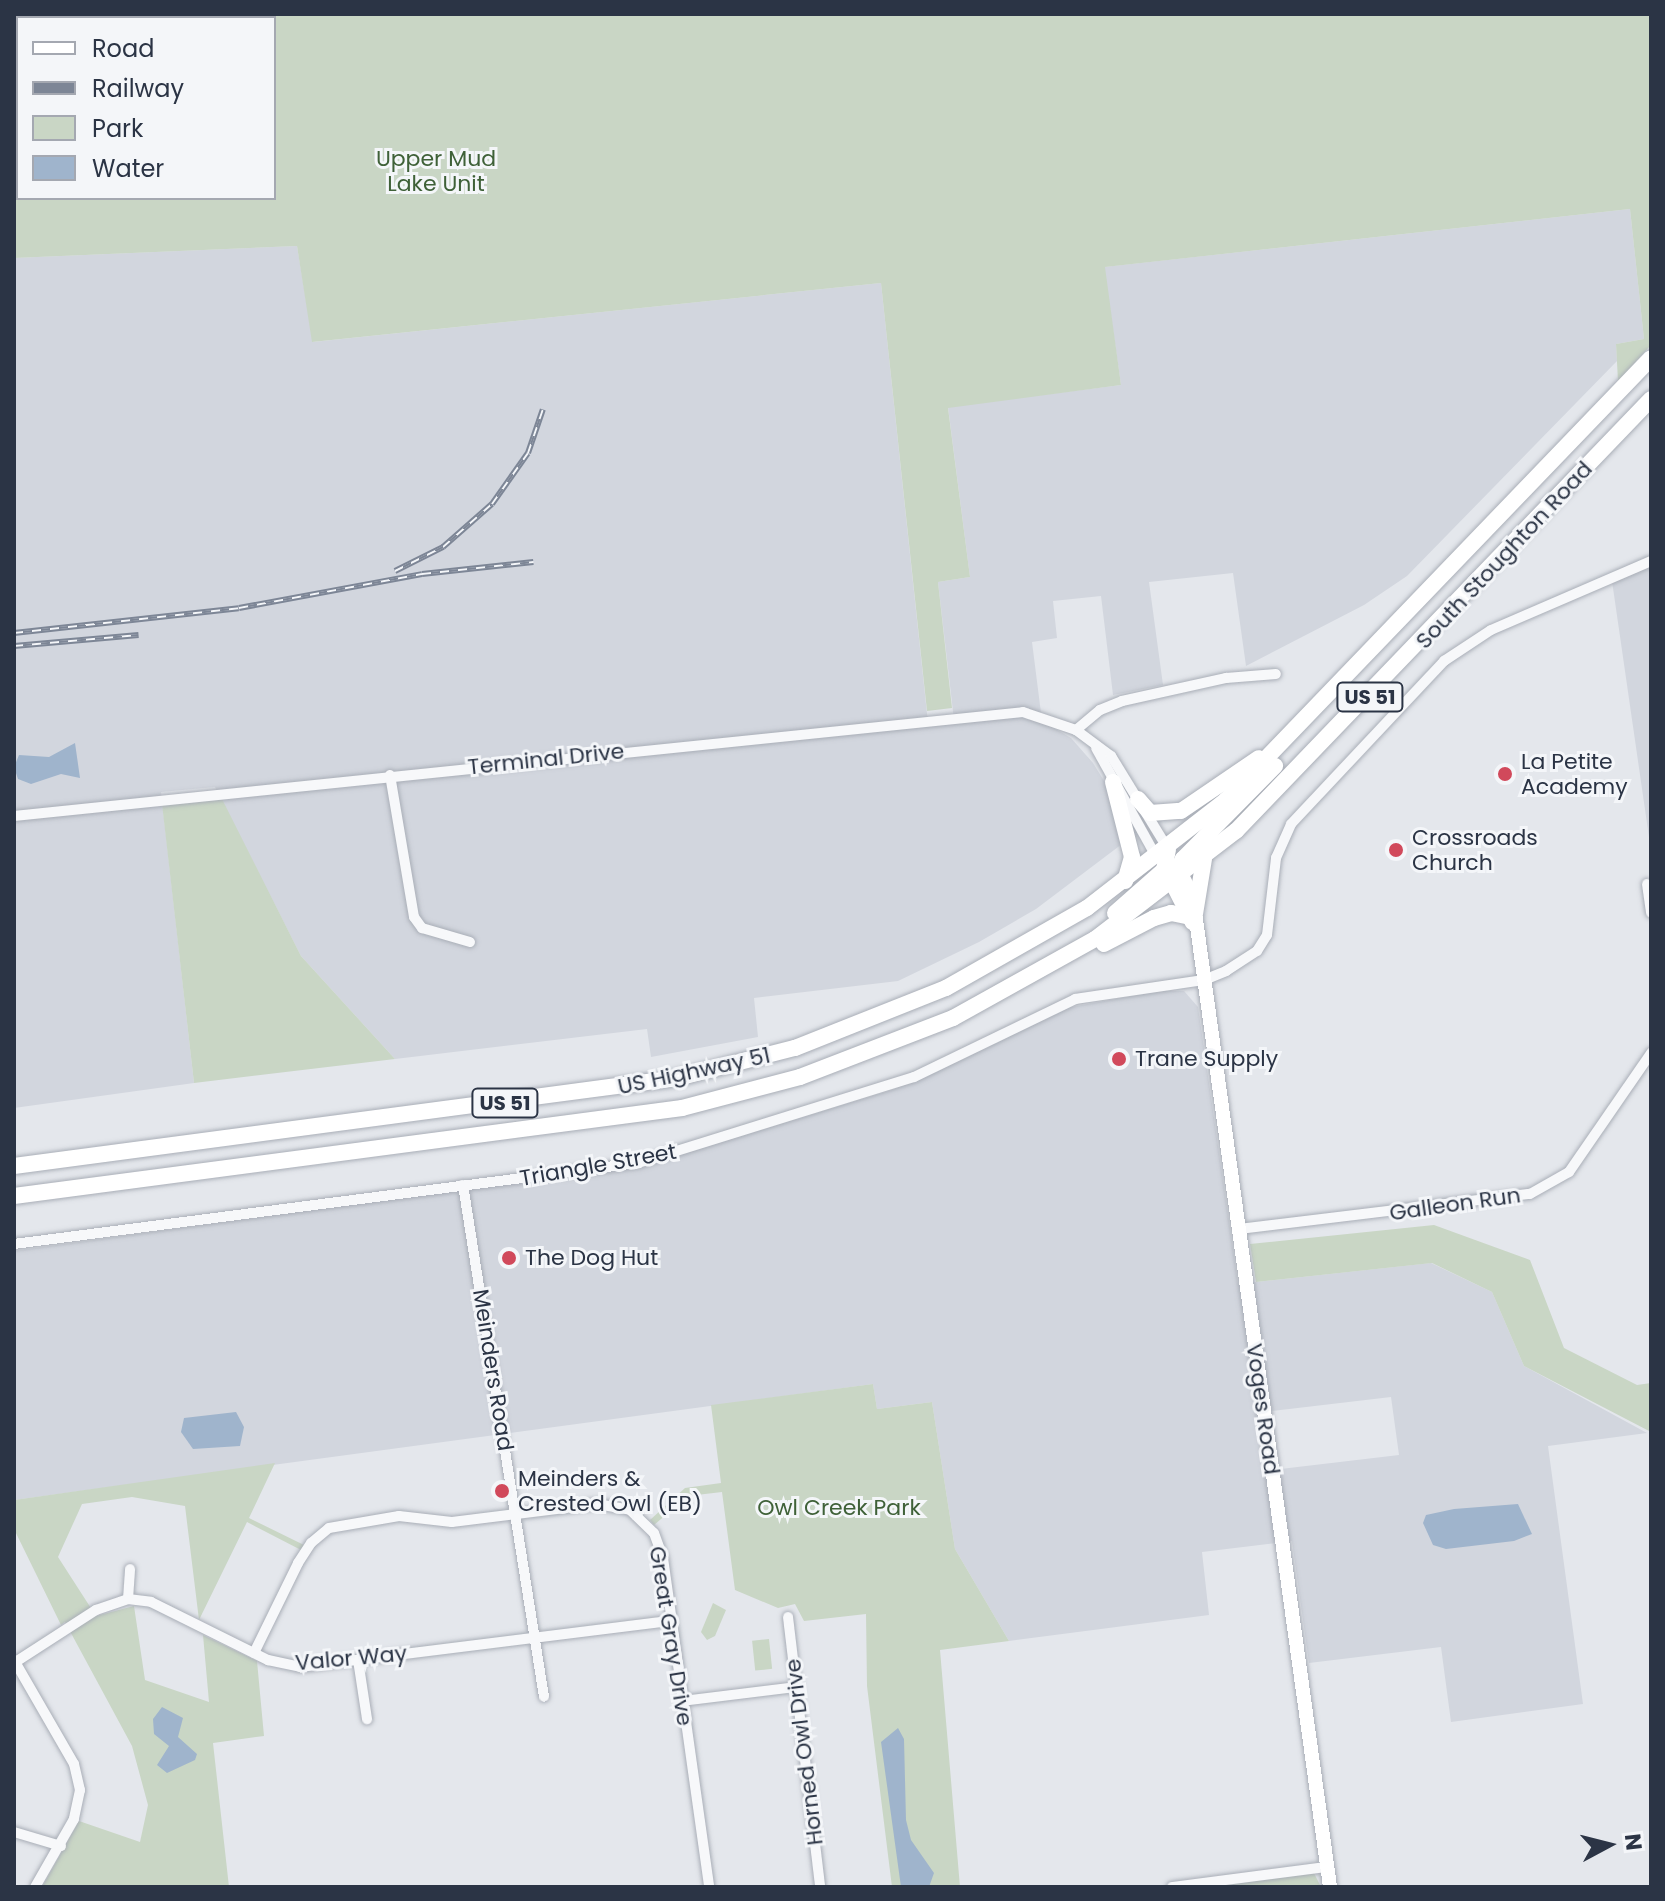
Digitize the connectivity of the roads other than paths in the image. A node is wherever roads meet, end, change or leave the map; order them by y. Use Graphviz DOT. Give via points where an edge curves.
graph roads {
  1 [pos="1651,358"];
  2 [pos="1651,399"];
  3 [pos="1651,561"];
  4 [pos="1276,674"];
  5 [pos="1076,730"];
  6 [pos="1290,737"];
  7 [pos="1095,747"];
  8 [pos="390,775"];
  9 [pos="1113,782"];
  10 [pos="1138,799"];
  11 [pos="14,816"];
  12 [pos="1205,858"];
  13 [pos="1171,867"];
  14 [pos="1125,882"];
  15 [pos="1647,884"];
  16 [pos="1651,913"];
  17 [pos="1193,920"];
  18 [pos="470,942"];
  19 [pos="1054,964"];
  20 [pos="1204,980"];
  21 [pos="1651,1053"];
  22 [pos="14,1166"];
  23 [pos="463,1185"];
  24 [pos="14,1196"];
  25 [pos="1239,1229"];
  26 [pos="14,1244"];
  27 [pos="517,1515"];
  28 [pos="130,1569"];
  29 [pos="128,1599"];
  30 [pos="788,1617"];
  31 [pos="671,1621"];
  32 [pos="534,1638"];
  33 [pos="254,1653"];
  34 [pos="358,1660"];
  35 [pos="14,1661"];
  36 [pos="796,1687"];
  37 [pos="544,1697"];
  38 [pos="682,1701"];
  39 [pos="367,1719"];
  40 [pos="14,1832"];
  41 [pos="61,1846"];
  42 [pos="1327,1867"];
  43 [pos="35,1887"];
  44 [pos="709,1887"];
  45 [pos="820,1887"];
  46 [pos="1172,1887"];
  47 [pos="1330,1887"];
  1 -- 6 [label="main road, South Stoughton Road / US 51"];
  2 -- 12 [label="main road, South Stoughton Road / US 51" via="1315,755"];
  3 -- 20 [label="street, Triangle Street" via="1491,630 1444,661 1291,824 1276,858 1264,942 1243,962"];
  4 -- 5 [label="street" via="1226,678 1122,701 1100,710"];
  5 -- 7 [label="street, Terminal Drive"];
  5 -- 8 [label="street, Terminal Drive" via="1035,714 993,712"];
  6 -- 10 [label="main road" via="1181,811 1150,813"];
  6 -- 13 [label="main road, US Highway 51 / US 51"];
  7 -- 9 [label="street, Terminal Drive"];
  7 -- 10 [label="street, Terminal Drive" via="1111,756"];
  8 -- 11 [label="street, Terminal Drive"];
  8 -- 18 [label="street" via="414,917 422,928"];
  9 -- 13 [label="street, Terminal Drive"];
  9 -- 14 [label="main road" via="1132,857"];
  10 -- 13 [label="street, Terminal Drive"];
  12 -- 13 [label="main road, South Stoughton Road / US 51"];
  12 -- 17 [label="main road"];
  13 -- 14 [label="main road, US Highway 51 / US 51"];
  13 -- 17 [label="street, Voges Road"];
  13 -- 19 [label="main road"];
  14 -- 22 [label="main road, US Highway 51 / US 51" via="1053,930 946,988 869,1022 756,1059 611,1089"];
  15 -- 16 [label="street"];
  17 -- 19 [label="main road" via="1154,918"];
  17 -- 20 [label="street, Voges Road"];
  19 -- 24 [label="main road, US Highway 51 / US 51" via="953,1018 878,1050 695,1105"];
  20 -- 23 [label="street, Triangle Street" via="1075,999 914,1077 683,1151 604,1168"];
  20 -- 25 [label="street, Voges Road"];
  21 -- 25 [label="street, Galleon Run" via="1579,1159 1540,1189 1518,1198"];
  23 -- 26 [label="street, Triangle Street"];
  23 -- 27 [label="street, Meinders Road"];
  25 -- 42 [label="street, Voges Road"];
  27 -- 31 [label="street, Great Gray Drive" via="597,1504 630,1510 658,1540"];
  27 -- 32 [label="street, Meinders Road"];
  27 -- 33 [label="street, Great Gray Drive" via="452,1522 399,1516 329,1528 298,1563"];
  28 -- 29 [label="street"];
  29 -- 33 [label="street, Valor Way" via="151,1602"];
  29 -- 35 [label="street" via="96,1610"];
  30 -- 36 [label="street, Horned Owl Drive"];
  31 -- 32 [label="street, Valor Way"];
  31 -- 38 [label="street, Great Gray Drive"];
  32 -- 34 [label="street, Valor Way"];
  32 -- 37 [label="street, Meinders Road"];
  33 -- 34 [label="street, Valor Way" via="300,1667"];
  34 -- 39 [label="street"];
  35 -- 41 [label="street" via="74,1764 79,1803"];
  36 -- 38 [label="street"];
  36 -- 45 [label="street, Horned Owl Drive"];
  38 -- 44 [label="street, Great Gray Drive"];
  40 -- 41 [label="street"];
  41 -- 43 [label="street"];
  42 -- 46 [label="street"];
  42 -- 47 [label="street, Voges Road"];
}
